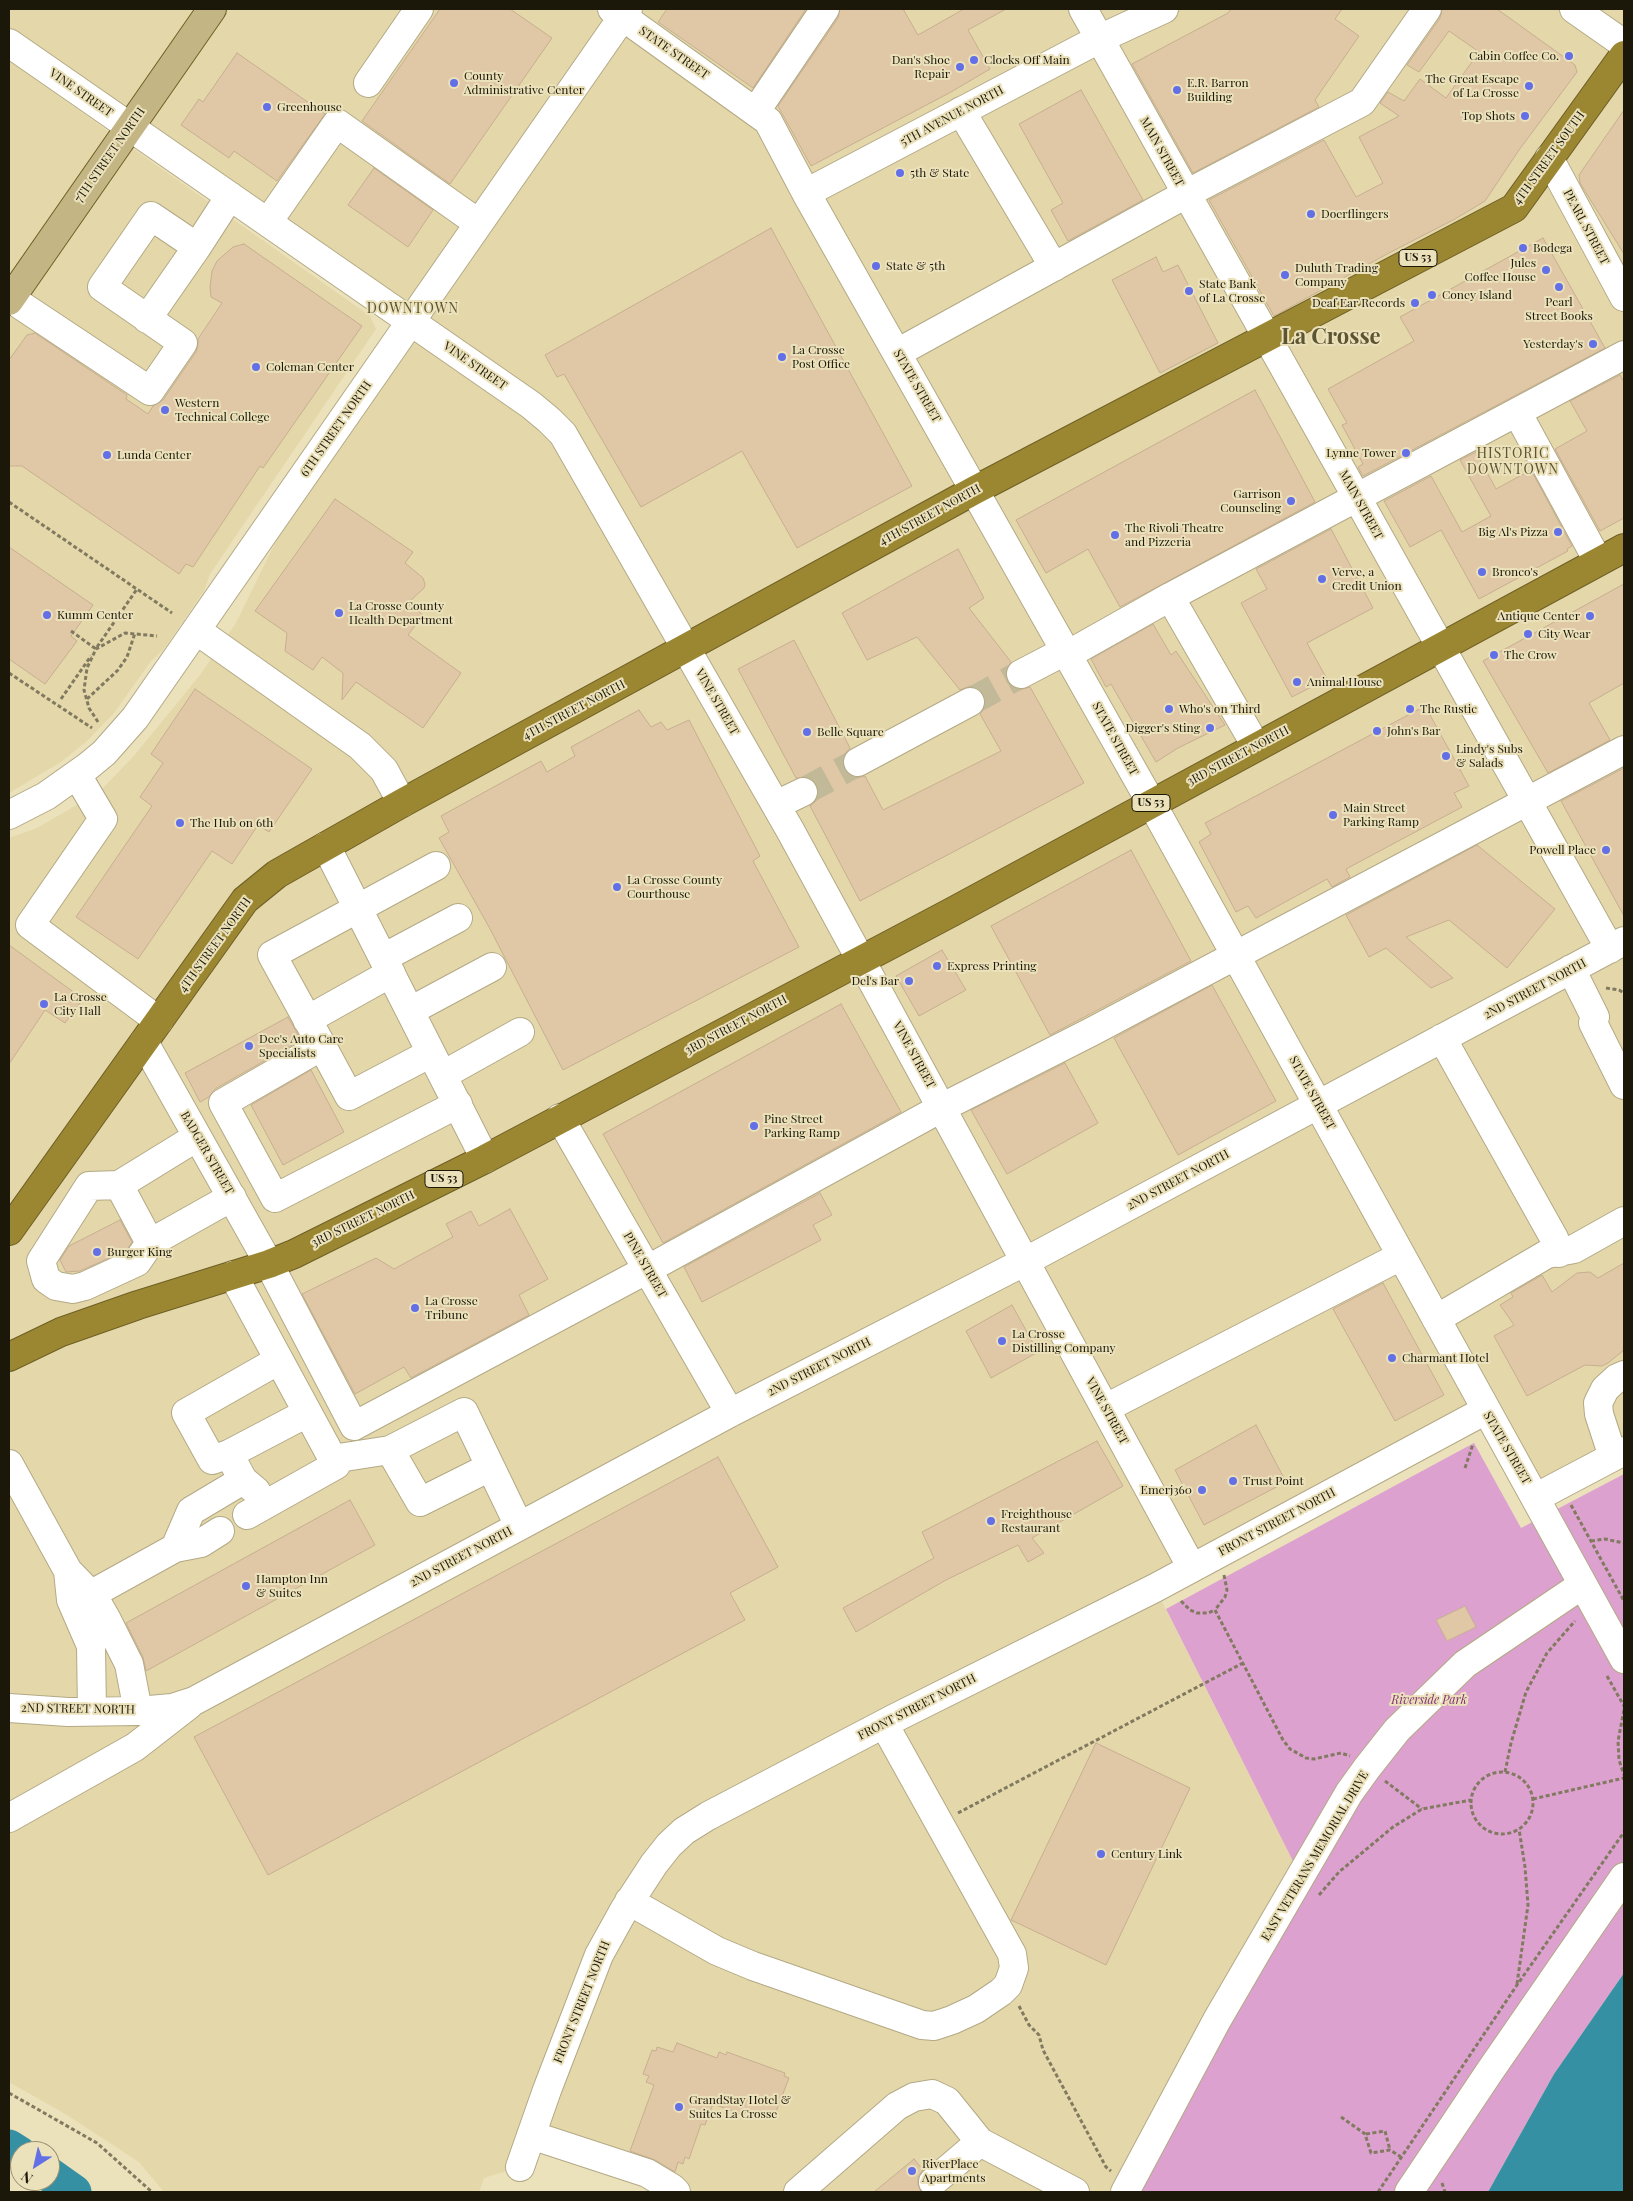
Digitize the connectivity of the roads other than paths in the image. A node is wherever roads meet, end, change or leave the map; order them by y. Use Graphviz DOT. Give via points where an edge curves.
graph roads {
  1 [pos="212,9"];
  2 [pos="419,9"];
  3 [pos="825,9"];
  4 [pos="1083,9"];
  5 [pos="1164,9"];
  6 [pos="1427,9"];
  7 [pos="1574,9"];
  8 [pos="621,11"];
  9 [pos="1098,39"];
  10 [pos="9,43"];
  11 [pos="1624,44"];
  12 [pos="1624,55"];
  13 [pos="368,83"];
  14 [pos="756,111"];
  15 [pos="961,111"];
  16 [pos="130,126"];
  17 [pos="1549,158"];
  18 [pos="806,192"];
  19 [pos="1186,194"];
  20 [pos="230,196"];
  21 [pos="268,222"];
  22 [pos="478,223"];
  23 [pos="197,247"];
  24 [pos="1054,267"];
  25 [pos="1624,297"];
  26 [pos="10,299"];
  27 [pos="147,319"];
  28 [pos="410,322"];
  29 [pos="1268,337"];
  30 [pos="897,353"];
  31 [pos="1624,356"];
  32 [pos="1517,412"];
  33 [pos="976,490"];
  34 [pos="1357,498"];
  35 [pos="1624,548"];
  36 [pos="1598,561"];
  37 [pos="1170,597"];
  38 [pos="196,630"];
  39 [pos="1441,646"];
  40 [pos="686,649"];
  41 [pos="1066,653"];
  42 [pos="1021,674"];
  43 [pos="970,702"];
  44 [pos="1256,746"];
  45 [pos="1624,750"];
  46 [pos="858,762"];
  47 [pos="77,775"];
  48 [pos="803,792"];
  49 [pos="402,802"];
  50 [pos="1528,802"];
  51 [pos="1151,803"];
  52 [pos="776,805"];
  53 [pos="9,815"];
  54 [pos="326,846"];
  55 [pos="436,866"];
  56 [pos="358,908"];
  57 [pos="458,918"];
  58 [pos="1617,945"];
  59 [pos="1235,955"];
  60 [pos="861,959"];
  61 [pos="387,966"];
  62 [pos="492,966"];
  63 [pos="1571,969"];
  64 [pos="410,1011"];
  65 [pos="307,1020"];
  66 [pos="152,1032"];
  67 [pos="520,1032"];
  68 [pos="1442,1038"];
  69 [pos="322,1046"];
  70 [pos="437,1064"];
  71 [pos="1624,1085"];
  72 [pos="223,1103"];
  73 [pos="458,1104"];
  74 [pos="1318,1105"];
  75 [pos="943,1107"];
  76 [pos="560,1118"];
  77 [pos="193,1130"];
  78 [pos="249,1150"];
  79 [pos="485,1159"];
  80 [pos="215,1168"];
  81 [pos="119,1185"];
  82 [pos="232,1197"];
  83 [pos="1624,1220"];
  84 [pos="9,1230"];
  85 [pos="150,1243"];
  86 [pos="1559,1253"];
  87 [pos="1401,1256"];
  88 [pos="1026,1261"];
  89 [pos="269,1264"];
  90 [pos="648,1269"];
  91 [pos="233,1275"];
  92 [pos="1436,1319"];
  93 [pos="9,1357"];
  94 [pos="279,1360"];
  95 [pos="1624,1375"];
  96 [pos="1106,1408"];
  97 [pos="1486,1410"];
  98 [pos="307,1413"];
  99 [pos="730,1413"];
  100 [pos="390,1450"];
  101 [pos="229,1454"];
  102 [pos="1619,1454"];
  103 [pos="332,1459"];
  104 [pos="9,1464"];
  105 [pos="490,1467"];
  106 [pos="243,1480"];
  107 [pos="1535,1498"];
  108 [pos="519,1526"];
  109 [pos="220,1531"];
  110 [pos="175,1548"];
  111 [pos="1192,1568"];
  112 [pos="68,1570"];
  113 [pos="1582,1585"];
  114 [pos="90,1595"];
  115 [pos="1624,1659"];
  116 [pos="194,1701"];
  117 [pos="9,1708"];
  118 [pos="92,1711"];
  119 [pos="138,1711"];
  120 [pos="884,1724"];
  121 [pos="9,1818"];
  122 [pos="1624,1877"];
  123 [pos="630,1901"];
  124 [pos="532,2135"];
  125 [pos="980,2142"];
  126 [pos="520,2167"];
  127 [pos="933,2182"];
  128 [pos="1119,2183"];
  129 [pos="676,2192"];
  130 [pos="798,2192"];
  131 [pos="1075,2192"];
  132 [pos="1409,2192"];
  1 -- 16 [label="main road, 7TH STREET NORTH"];
  2 -- 13 [label="street"];
  3 -- 14 [label="street"];
  4 -- 9 [label="street, MAIN STREET"];
  5 -- 9 [label="street, 5TH AVENUE NORTH"];
  6 -- 19 [label="street" via="1362,102"];
  7 -- 11 [label="street"];
  8 -- 14 [label="street, STATE STREET"];
  8 -- 22 [label="street, 6TH STREET NORTH"];
  9 -- 15 [label="street, 5TH AVENUE NORTH"];
  9 -- 19 [label="street, MAIN STREET"];
  10 -- 16 [label="street, VINE STREET"];
  12 -- 17 [label="highway, 4TH STREET SOUTH / US 53"];
  14 -- 18 [label="street, STATE STREET" via="768,121"];
  15 -- 18 [label="street, 5TH AVENUE NORTH"];
  15 -- 24 [label="street"];
  16 -- 20 [label="street, VINE STREET"];
  16 -- 26 [label="main road, 7TH STREET NORTH"];
  17 -- 25 [label="street, PEARL STREET"];
  17 -- 29 [label="highway, 4TH STREET SOUTH / US 53" via="1514,208"];
  18 -- 30 [label="street, STATE STREET"];
  19 -- 24 [label="street"];
  19 -- 29 [label="street, MAIN STREET"];
  20 -- 21 [label="street, VINE STREET"];
  20 -- 23 [label="street"];
  21 -- 22 [label="street" via="337,124"];
  21 -- 28 [label="street, VINE STREET"];
  22 -- 28 [label="street, 6TH STREET NORTH"];
  23 -- 27 [label="street"];
  23 -- 27 [label="street" via="151,216 102,287"];
  24 -- 30 [label="street"];
  26 -- 27 [label="street" via="150,391 183,343"];
  28 -- 38 [label="street, 6TH STREET NORTH"];
  28 -- 40 [label="street, VINE STREET" via="531,405 563,434"];
  29 -- 33 [label="highway, 4TH STREET NORTH / US 53"];
  29 -- 34 [label="street, MAIN STREET"];
  30 -- 33 [label="street, STATE STREET"];
  31 -- 32 [label="street"];
  32 -- 34 [label="street"];
  32 -- 36 [label="street"];
  33 -- 40 [label="highway, 4TH STREET NORTH / US 53"];
  33 -- 41 [label="street, STATE STREET"];
  34 -- 37 [label="street"];
  34 -- 39 [label="street, MAIN STREET"];
  35 -- 36 [label="highway, US 53"];
  36 -- 39 [label="highway, US 53"];
  37 -- 41 [label="street"];
  37 -- 44 [label="street"];
  38 -- 47 [label="street, 6TH STREET NORTH" via="130,724 104,753"];
  38 -- 49 [label="street" via="360,746 384,770"];
  39 -- 44 [label="highway, 3RD STREET NORTH / US 53"];
  39 -- 50 [label="street, MAIN STREET"];
  40 -- 49 [label="highway, 4TH STREET NORTH / US 53"];
  40 -- 52 [label="street, VINE STREET"];
  41 -- 42 [label="street"];
  41 -- 51 [label="street, STATE STREET"];
  43 -- 46 [label="street"];
  44 -- 51 [label="highway, 3RD STREET NORTH / US 53"];
  45 -- 50 [label="street"];
  47 -- 53 [label="street, 6TH STREET NORTH"];
  47 -- 66 [label="street" via="103,819 30,925"];
  48 -- 52 [label="street"];
  49 -- 54 [label="highway, 4TH STREET NORTH / US 53"];
  50 -- 58 [label="street, MAIN STREET"];
  50 -- 59 [label="street"];
  51 -- 59 [label="street, STATE STREET"];
  51 -- 60 [label="highway, 3RD STREET NORTH / US 53"];
  52 -- 60 [label="street, VINE STREET"];
  54 -- 56 [label="street"];
  54 -- 66 [label="highway, 4TH STREET NORTH / US 53" via="277,874 246,900"];
  55 -- 56 [label="street"];
  56 -- 61 [label="street"];
  56 -- 65 [label="street" via="272,955"];
  57 -- 61 [label="street"];
  58 -- 63 [label="street, 2ND STREET NORTH"];
  59 -- 74 [label="street, STATE STREET"];
  59 -- 75 [label="street"];
  60 -- 75 [label="street, VINE STREET"];
  60 -- 76 [label="highway, 3RD STREET NORTH / US 53"];
  61 -- 64 [label="street"];
  61 -- 65 [label="street"];
  62 -- 64 [label="street"];
  63 -- 68 [label="street, 2ND STREET NORTH"];
  63 -- 71 [label="street"];
  64 -- 70 [label="street"];
  65 -- 69 [label="street"];
  66 -- 77 [label="street, BADGER STREET"];
  66 -- 84 [label="highway, 4TH STREET NORTH / US 53"];
  67 -- 70 [label="street"];
  68 -- 74 [label="street, 2ND STREET NORTH"];
  68 -- 86 [label="street" via="1554,1238"];
  69 -- 70 [label="street" via="349,1096"];
  69 -- 72 [label="street"];
  70 -- 73 [label="street"];
  72 -- 77 [label="street"];
  72 -- 78 [label="street"];
  73 -- 78 [label="street" via="275,1198"];
  73 -- 79 [label="street"];
  74 -- 87 [label="street, STATE STREET"];
  74 -- 88 [label="street, 2ND STREET NORTH"];
  75 -- 88 [label="street, VINE STREET"];
  75 -- 90 [label="street"];
  76 -- 79 [label="highway, 3RD STREET NORTH / US 53"];
  76 -- 90 [label="street, PINE STREET"];
  77 -- 80 [label="street, BADGER STREET"];
  77 -- 81 [label="street"];
  78 -- 80 [label="street"];
  79 -- 89 [label="highway, 3RD STREET NORTH / US 53"];
  80 -- 82 [label="street, BADGER STREET"];
  81 -- 85 [label="street"];
  81 -- 85 [label="street" via="89,1186 41,1261 46,1279 64,1288 85,1286 137,1262"];
  82 -- 85 [label="street"];
  82 -- 89 [label="street, BADGER STREET"];
  83 -- 86 [label="street" via="1574,1249"];
  86 -- 92 [label="street" via="1547,1254"];
  87 -- 92 [label="street, STATE STREET"];
  87 -- 96 [label="street"];
  88 -- 96 [label="street, VINE STREET"];
  88 -- 99 [label="street, 2ND STREET NORTH"];
  89 -- 90 [label="street, BADGER STREET" via="354,1426"];
  89 -- 91 [label="highway, 3RD STREET NORTH / US 53"];
  90 -- 99 [label="street, PINE STREET"];
  91 -- 93 [label="highway, 3RD STREET NORTH / US 53" via="61,1332"];
  91 -- 94 [label="street"];
  92 -- 97 [label="street, STATE STREET"];
  94 -- 98 [label="street"];
  94 -- 101 [label="street" via="186,1413 212,1460"];
  95 -- 102 [label="street" via="1605,1389 1598,1404 1599,1414"];
  96 -- 111 [label="street, VINE STREET"];
  97 -- 107 [label="street, STATE STREET"];
  97 -- 111 [label="street, FRONT STREET NORTH"];
  98 -- 101 [label="street"];
  98 -- 103 [label="street"];
  99 -- 108 [label="street, 2ND STREET NORTH"];
  100 -- 103 [label="street"];
  100 -- 105 [label="street" via="420,1502"];
  100 -- 105 [label="street" via="464,1412"];
  101 -- 106 [label="street"];
  102 -- 107 [label="street"];
  103 -- 106 [label="street" via="336,1465 258,1509"];
  104 -- 112 [label="street"];
  105 -- 108 [label="street"];
  106 -- 110 [label="street" via="192,1511"];
  107 -- 113 [label="street, STATE STREET"];
  108 -- 116 [label="street, 2ND STREET NORTH"];
  109 -- 110 [label="street" via="201,1543"];
  110 -- 114 [label="street"];
  111 -- 120 [label="street, FRONT STREET NORTH"];
  112 -- 114 [label="street"];
  112 -- 118 [label="street" via="71,1600 91,1646"];
  113 -- 115 [label="street, STATE STREET"];
  113 -- 128 [label="street, EAST VETERANS MEMORIAL DRIVE" via="1465,1664 1397,1730 1367,1768 1349,1793"];
  114 -- 119 [label="street" via="130,1664"];
  116 -- 119 [label="street, 2ND STREET NORTH" via="172,1708"];
  116 -- 121 [label="street" via="135,1747"];
  117 -- 118 [label="street, 2ND STREET NORTH"];
  118 -- 119 [label="street, 2ND STREET NORTH"];
  120 -- 123 [label="street, FRONT STREET NORTH" via="684,1831 654,1864"];
  120 -- 123 [label="street" via="1012,1954 1014,1968 1008,1985 1001,1992 976,2009 934,2026 914,2022 726,1955 697,1942"];
  122 -- 132 [label="street"];
  123 -- 124 [label="street, FRONT STREET NORTH" via="599,1955"];
  124 -- 126 [label="street, FRONT STREET NORTH"];
  124 -- 129 [label="street" via="647,2173"];
  125 -- 127 [label="street"];
  125 -- 130 [label="street" via="947,2101 932,2094 914,2097 898,2106"];
  125 -- 131 [label="street"];
}
